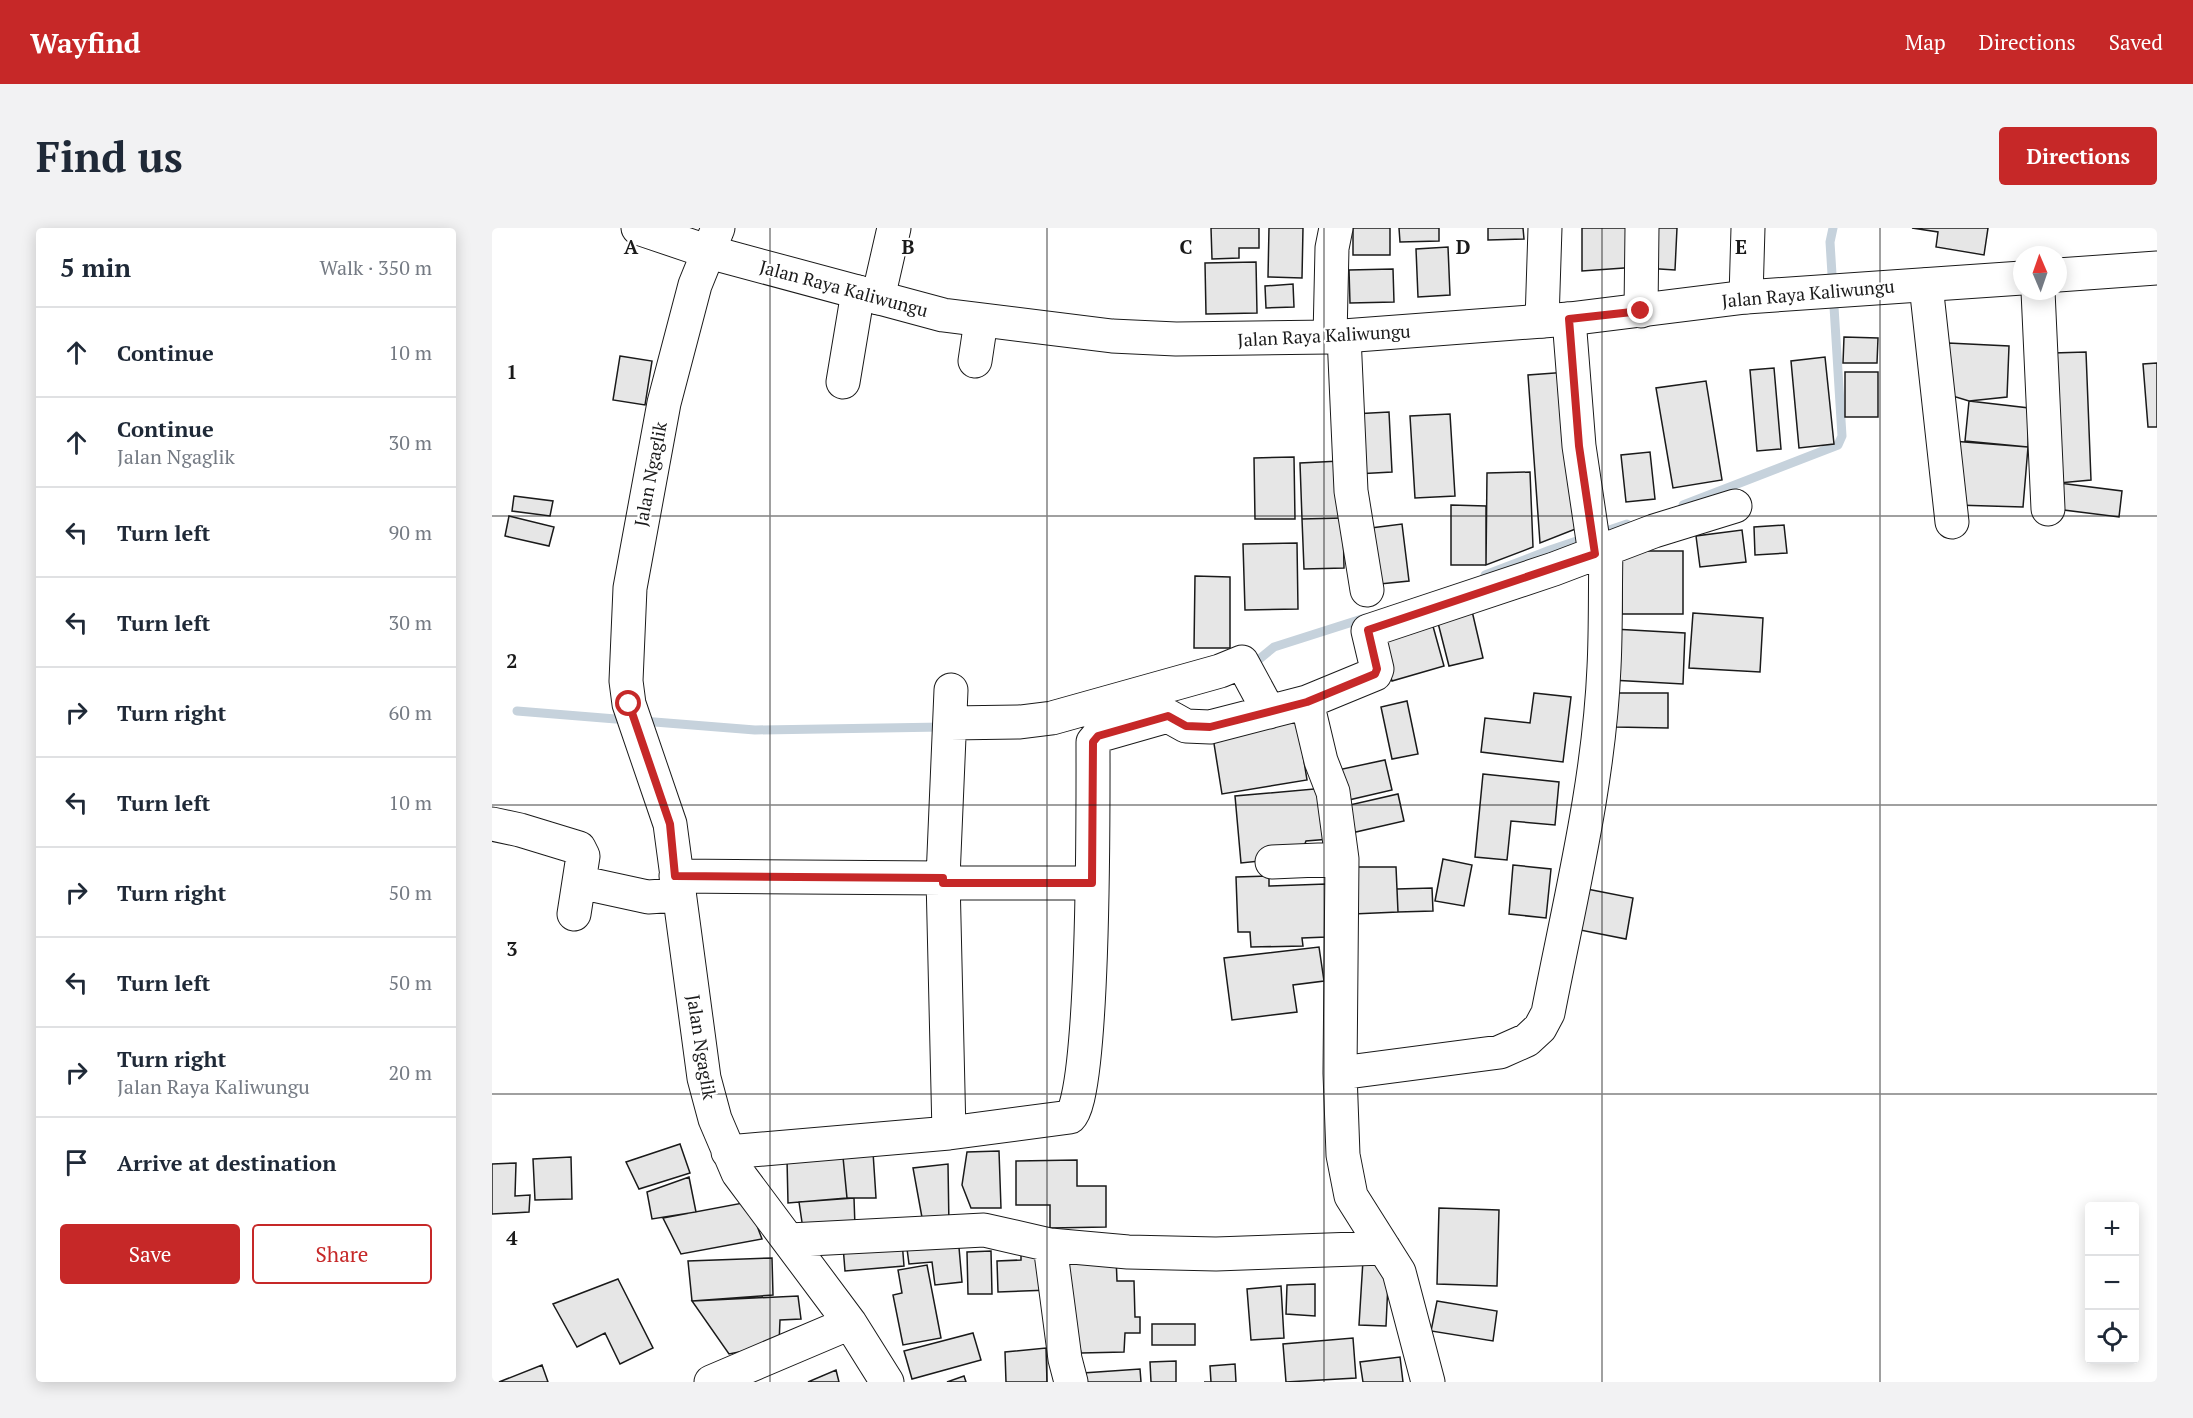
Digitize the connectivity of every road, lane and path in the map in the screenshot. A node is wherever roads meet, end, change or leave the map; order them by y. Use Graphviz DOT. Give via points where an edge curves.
graph roads {
  1 [pos="638,228"];
  2 [pos="894,228"];
  3 [pos="1336,228"];
  4 [pos="1545,228"];
  5 [pos="1642,228"];
  6 [pos="1748,228"];
  7 [pos="713,240"];
  8 [pos="2157,268"];
  9 [pos="2067,275"];
  10 [pos="2013,279"];
  11 [pos="1926,285"];
  12 [pos="868,295"];
  13 [pos="1746,297"];
  14 [pos="2038,300"];
  15 [pos="1641,311"];
  16 [pos="1555,320"];
  17 [pos="981,321"];
  18 [pos="1337,337"];
  19 [pos="975,361"];
  20 [pos="843,382"];
  21 [pos="1735,506"];
  22 [pos="2048,509"];
  23 [pos="1952,522"];
  24 [pos="1596,547"];
  25 [pos="1367,590"];
  26 [pos="951,690"];
  27 [pos="1307,702"];
  28 [pos="1269,712"];
  29 [pos="950,729"];
  30 [pos="492,824"];
  31 [pos="1342,859"];
  32 [pos="1272,862"];
  33 [pos="943,880"];
  34 [pos="579,882"];
  35 [pos="1092,883"];
  36 [pos="677,886"];
  37 [pos="574,914"];
  38 [pos="1340,1073"];
  39 [pos="949,1133"];
  40 [pos="728,1152"];
  41 [pos="790,1240"];
  42 [pos="1050,1245"];
  43 [pos="1384,1248"];
  44 [pos="850,1323"];
  45 [pos="711,1382"];
  46 [pos="887,1382"];
  47 [pos="1071,1382"];
  48 [pos="1428,1382"];
  1 -- 7 [label="street, Jalan Raya Kaliwungu"];
  2 -- 12 [label="street"];
  3 -- 18 [label="street" via="1332,248"];
  4 -- 16 [label="street"];
  5 -- 15 [label="street"];
  6 -- 13 [label="street"];
  7 -- 12 [label="street, Jalan Raya Kaliwungu"];
  7 -- 36 [label="street, Jalan Ngaglik" via="695,285 664,403 638,533 626,650 636,723 670,824"];
  8 -- 9 [label="street"];
  10 -- 11 [label="street, Jalan Raya Kaliwungu"];
  11 -- 13 [label="street, Jalan Raya Kaliwungu"];
  11 -- 23 [label="street"];
  12 -- 17 [label="street, Jalan Raya Kaliwungu" via="914,309"];
  12 -- 20 [label="street"];
  13 -- 15 [label="street, Jalan Raya Kaliwungu"];
  14 -- 22 [label="street"];
  15 -- 16 [label="street, Jalan Raya Kaliwungu"];
  16 -- 18 [label="street, Jalan Raya Kaliwungu"];
  16 -- 24 [label="street"];
  17 -- 18 [label="street, Jalan Raya Kaliwungu" via="1112,336 1260,340"];
  17 -- 19 [label="street"];
  18 -- 25 [label="street" via="1351,492"];
  21 -- 24 [label="street"];
  24 -- 27 [label="street" via="1368,630 1375,674"];
  24 -- 38 [label="street" via="1604,668 1583,832 1548,1013 1527,1040 1500,1052"];
  26 -- 29 [label="street"];
  27 -- 28 [label="street"];
  27 -- 31 [label="street" via="1333,792"];
  28 -- 29 [label="street" via="1242,662 1052,718"];
  28 -- 35 [label="street" via="1210,727 1186,726 1168,716 1098,736 1093,742"];
  29 -- 33 [label="street"];
  30 -- 34 [label="street" via="579,848 583,856"];
  31 -- 32 [label="street"];
  31 -- 38 [label="street"];
  33 -- 35 [label="street"];
  33 -- 36 [label="street"];
  33 -- 39 [label="street"];
  34 -- 36 [label="street" via="648,897"];
  34 -- 37 [label="street"];
  35 -- 39 [label="street" via="1087,1030 1076,1111 1064,1119"];
  36 -- 40 [label="street, Jalan Ngaglik" via="704,1078"];
  38 -- 43 [label="street" via="1343,1155 1351,1196"];
  39 -- 40 [label="street"];
  40 -- 41 [label="street, Jalan Ngaglik" via="738,1173"];
  41 -- 42 [label="street" via="984,1230"];
  41 -- 44 [label="street, Jalan Ngaglik"];
  42 -- 43 [label="street" via="1216,1254"];
  42 -- 47 [label="street"];
  43 -- 48 [label="street" via="1399,1272 1409,1302"];
  44 -- 45 [label="street"];
  44 -- 46 [label="street, Jalan Ngaglik"];
}
